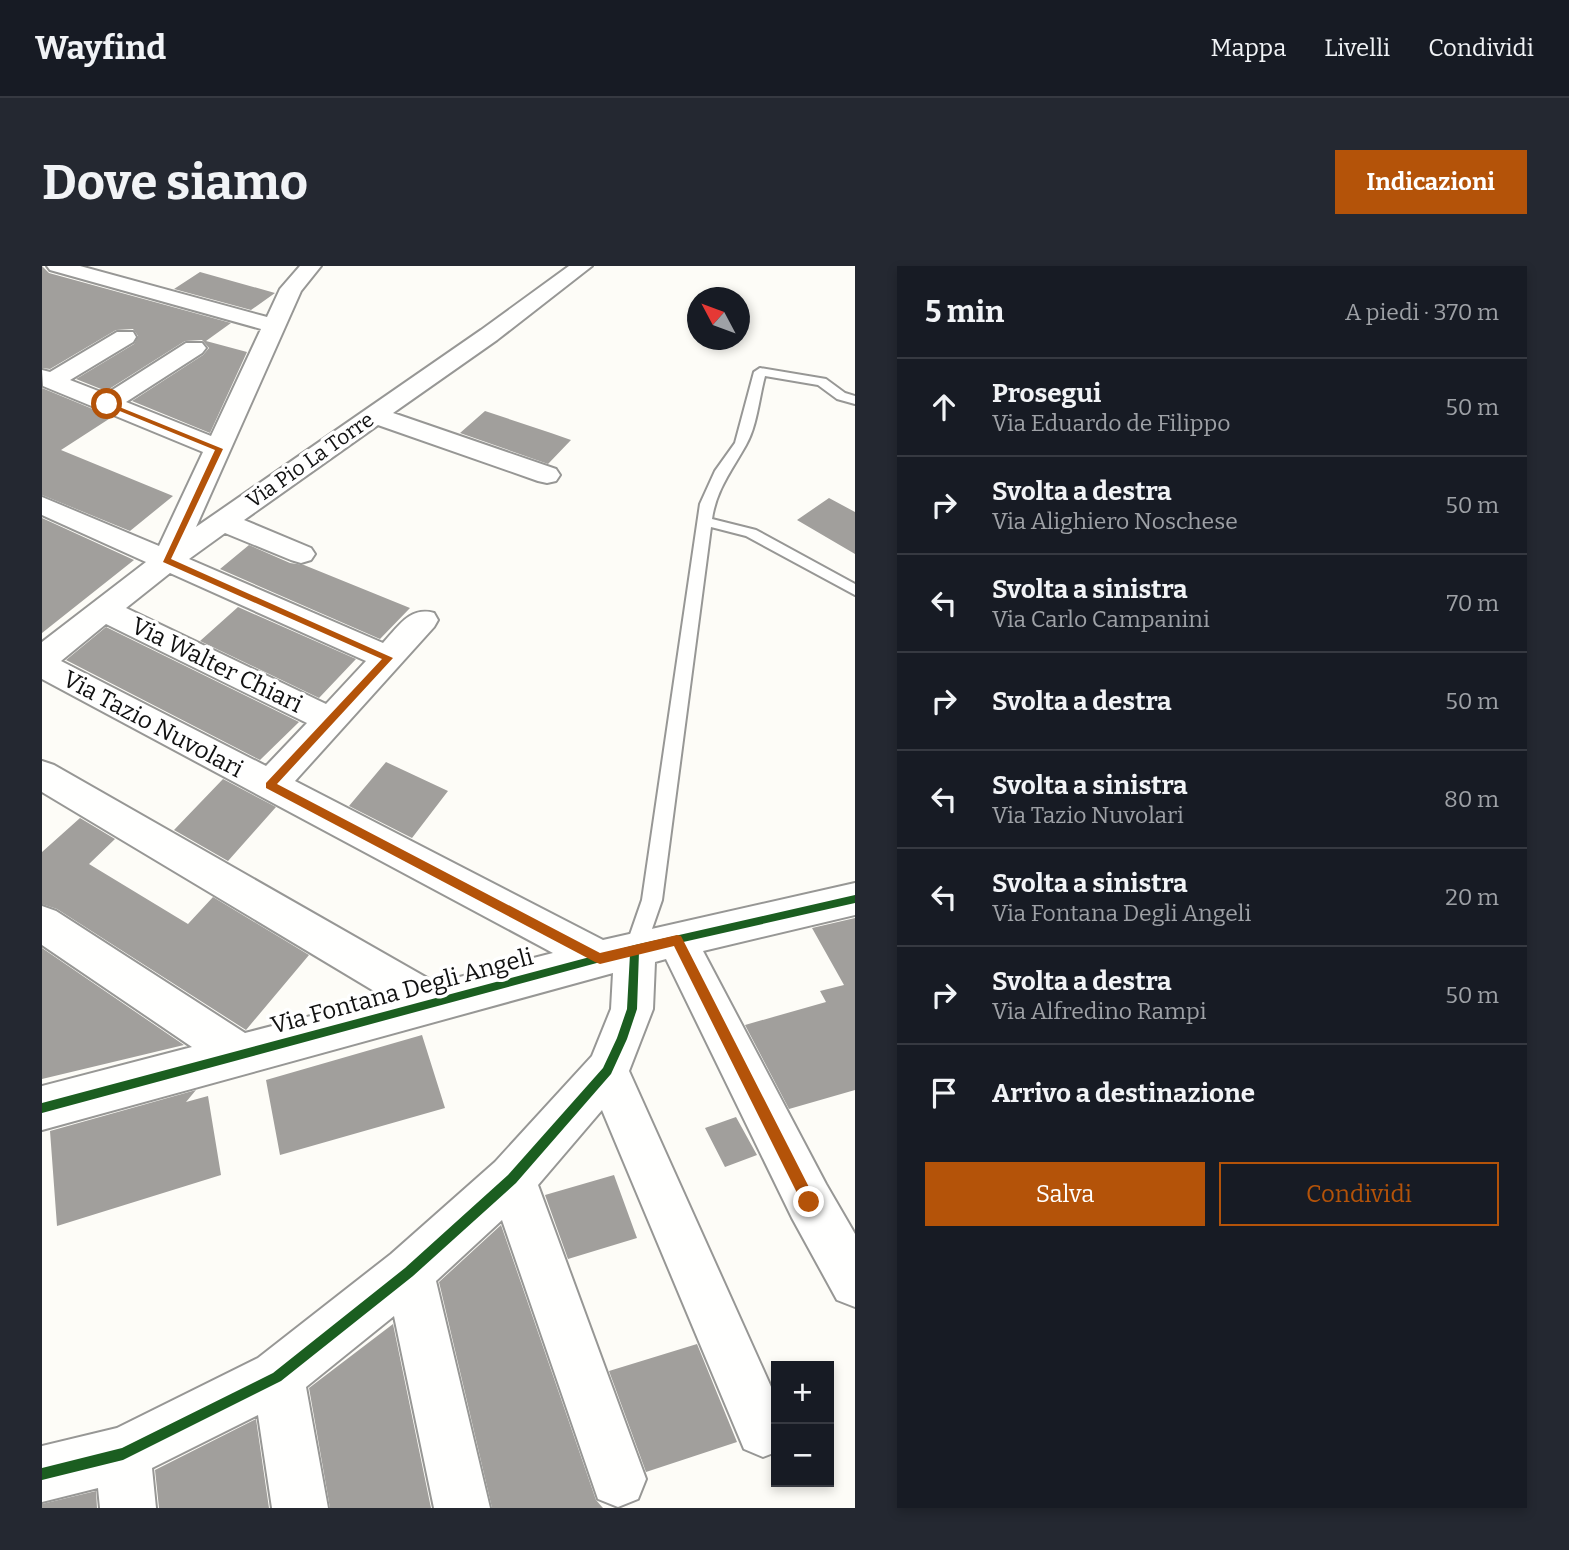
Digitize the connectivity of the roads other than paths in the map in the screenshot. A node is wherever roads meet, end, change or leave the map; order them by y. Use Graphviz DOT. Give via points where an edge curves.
graph roads {
  1 [pos="57,266"];
  2 [pos="311,266"];
  3 [pos="582,266"];
  4 [pos="275,326"];
  5 [pos="125,337"];
  6 [pos="194,348"];
  7 [pos="47,379"];
  8 [pos="855,400"];
  9 [pos="107,404"];
  10 [pos="374,415"];
  11 [pos="219,449"];
  12 [pos="547,475"];
  13 [pos="47,512"];
  14 [pos="222,521"];
  15 [pos="707,522"];
  16 [pos="301,554"];
  17 [pos="166,561"];
  18 [pos="855,590"];
  19 [pos="103,610"];
  20 [pos="423,620"];
  21 [pos="388,658"];
  22 [pos="42,659"];
  23 [pos="42,666"];
  24 [pos="330,720"];
  25 [pos="42,775"];
  26 [pos="270,785"];
  27 [pos="855,900"];
  28 [pos="42,923"];
  29 [pos="637,949"];
  30 [pos="432,1003"];
  31 [pos="240,1055"];
  32 [pos="607,1071"];
  33 [pos="42,1108"];
  34 [pos="512,1179"];
  35 [pos="408,1272"];
  36 [pos="855,1282"];
  37 [pos="278,1375"];
  38 [pos="763,1430"];
  39 [pos="123,1454"];
  40 [pos="42,1474"];
  41 [pos="618,1479"];
  42 [pos="128,1508"];
  43 [pos="300,1508"];
  44 [pos="462,1508"];
  1 -- 4 [label="street"];
  2 -- 4 [label="street" via="291,289"];
  3 -- 10 [label="street, Via Pio La Torre"];
  4 -- 11 [label="street"];
  5 -- 7 [label="street"];
  6 -- 9 [label="street"];
  7 -- 9 [label="street"];
  8 -- 15 [label="lane" via="822,382 760,372 741,443 713,487"];
  9 -- 11 [label="street"];
  10 -- 12 [label="street"];
  10 -- 14 [label="street, Via Pio La Torre"];
  11 -- 17 [label="street"];
  13 -- 17 [label="street"];
  14 -- 16 [label="street"];
  14 -- 17 [label="street, Via Pio La Torre"];
  15 -- 18 [label="lane" via="751,533"];
  15 -- 29 [label="lane" via="652,900"];
  17 -- 19 [label="street, Via Pio La Torre"];
  17 -- 21 [label="street"];
  19 -- 22 [label="street, Via Pio La Torre"];
  19 -- 24 [label="street, Via Walter Chiari"];
  20 -- 21 [label="street"];
  21 -- 24 [label="street"];
  23 -- 26 [label="street, Via Tazio Nuvolari"];
  24 -- 26 [label="street"];
  25 -- 30 [label="street"];
  26 -- 29 [label="street, Via Tazio Nuvolari"];
  27 -- 29 [label="street, Via Fontana Degli Angeli"];
  28 -- 31 [label="street"];
  29 -- 30 [label="street, Via Fontana Degli Angeli"];
  29 -- 32 [label="street" via="632,1009"];
  29 -- 36 [label="street" via="809,1202"];
  30 -- 31 [label="street, Via Fontana Degli Angeli"];
  31 -- 33 [label="street, Via Fontana Degli Angeli"];
  32 -- 34 [label="street"];
  32 -- 38 [label="street"];
  34 -- 35 [label="street"];
  34 -- 41 [label="street"];
  35 -- 37 [label="street"];
  35 -- 44 [label="street"];
  37 -- 39 [label="street"];
  37 -- 43 [label="street"];
  39 -- 40 [label="street"];
  39 -- 42 [label="street"];
}
